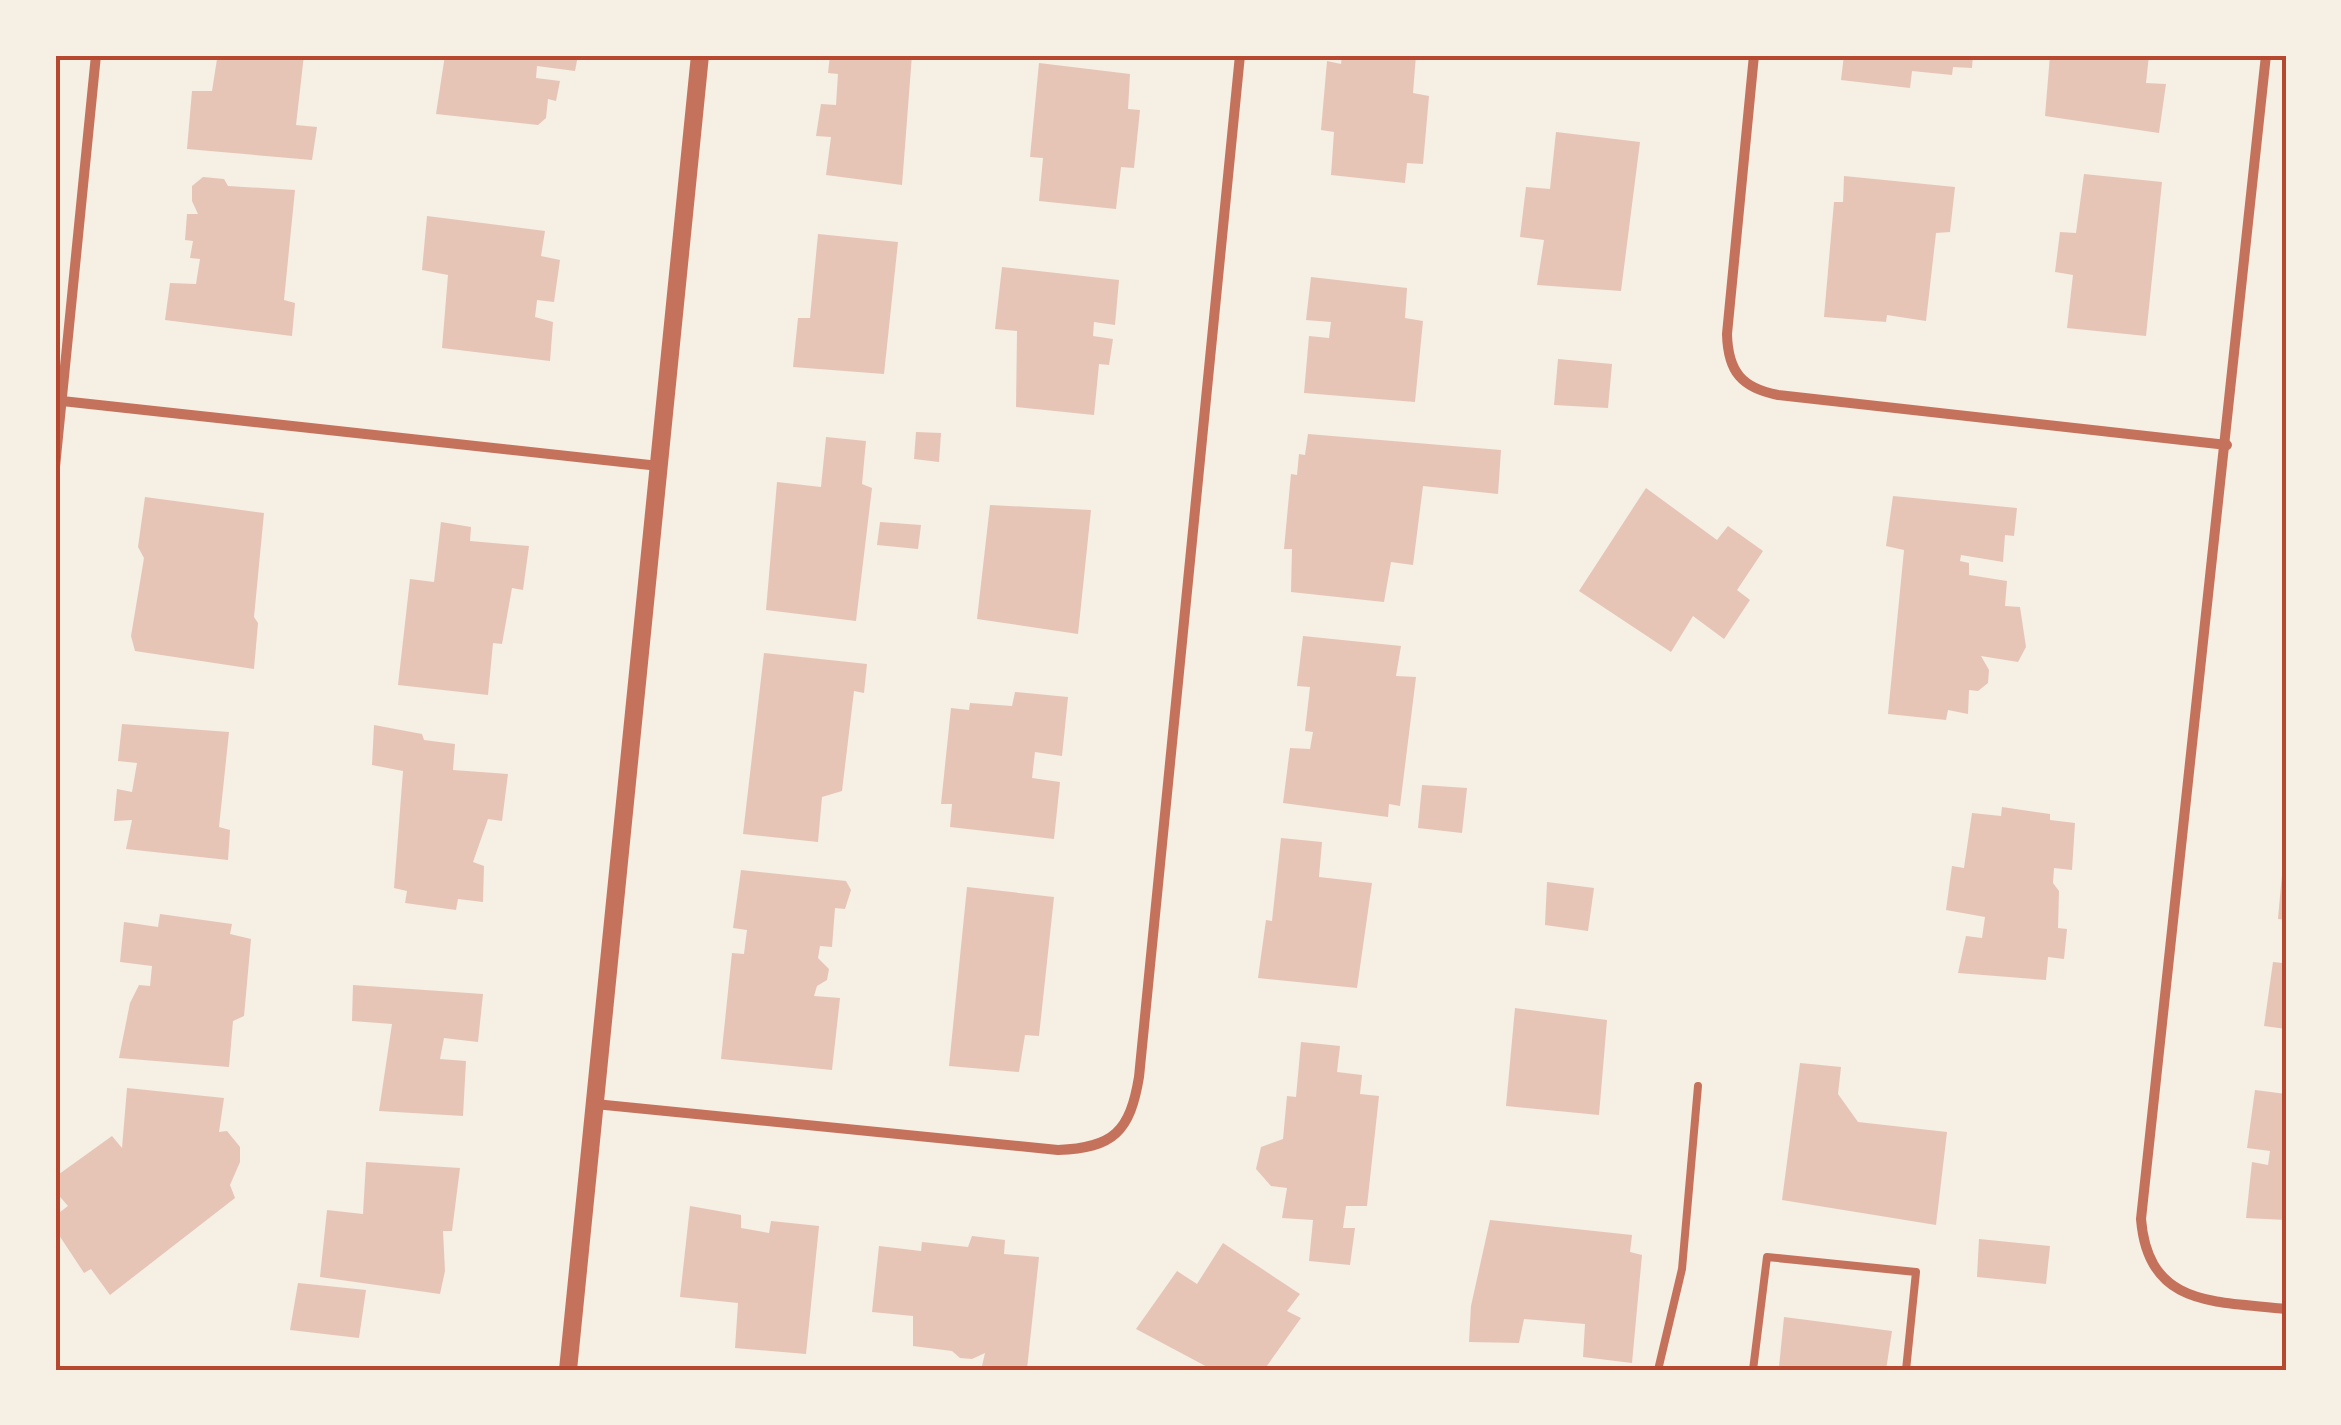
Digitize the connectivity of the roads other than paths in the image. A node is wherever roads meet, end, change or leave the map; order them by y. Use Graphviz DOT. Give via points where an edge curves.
graph roads {
  1 [pos="96,55"];
  2 [pos="700,55"];
  3 [pos="1240,55"];
  4 [pos="1754,55"];
  5 [pos="2266,55"];
  6 [pos="62,401"];
  7 [pos="2227,445"];
  8 [pos="659,466"];
  9 [pos="55,467"];
  10 [pos="1698,1086"];
  11 [pos="595,1104"];
  12 [pos="2286,1309"];
  13 [pos="568,1370"];
  14 [pos="1658,1370"];
  15 [pos="1753,1370"];
  16 [pos="1906,1370"];
  1 -- 6 [label="street"];
  2 -- 8 [label="street"];
  3 -- 11 [label="street" via="1139,1077 1128,1119 1097,1146 1058,1150"];
  4 -- 7 [label="street" via="1727,334 1737,378 1778,395"];
  5 -- 7 [label="street"];
  6 -- 8 [label="street"];
  6 -- 9 [label="street"];
  7 -- 12 [label="street" via="2141,1219 2149,1260 2190,1296"];
  8 -- 11 [label="street"];
  10 -- 14 [label="lane" via="1682,1268"];
  11 -- 13 [label="street"];
  15 -- 16 [label="lane" via="1767,1256 1916,1272"];
}
